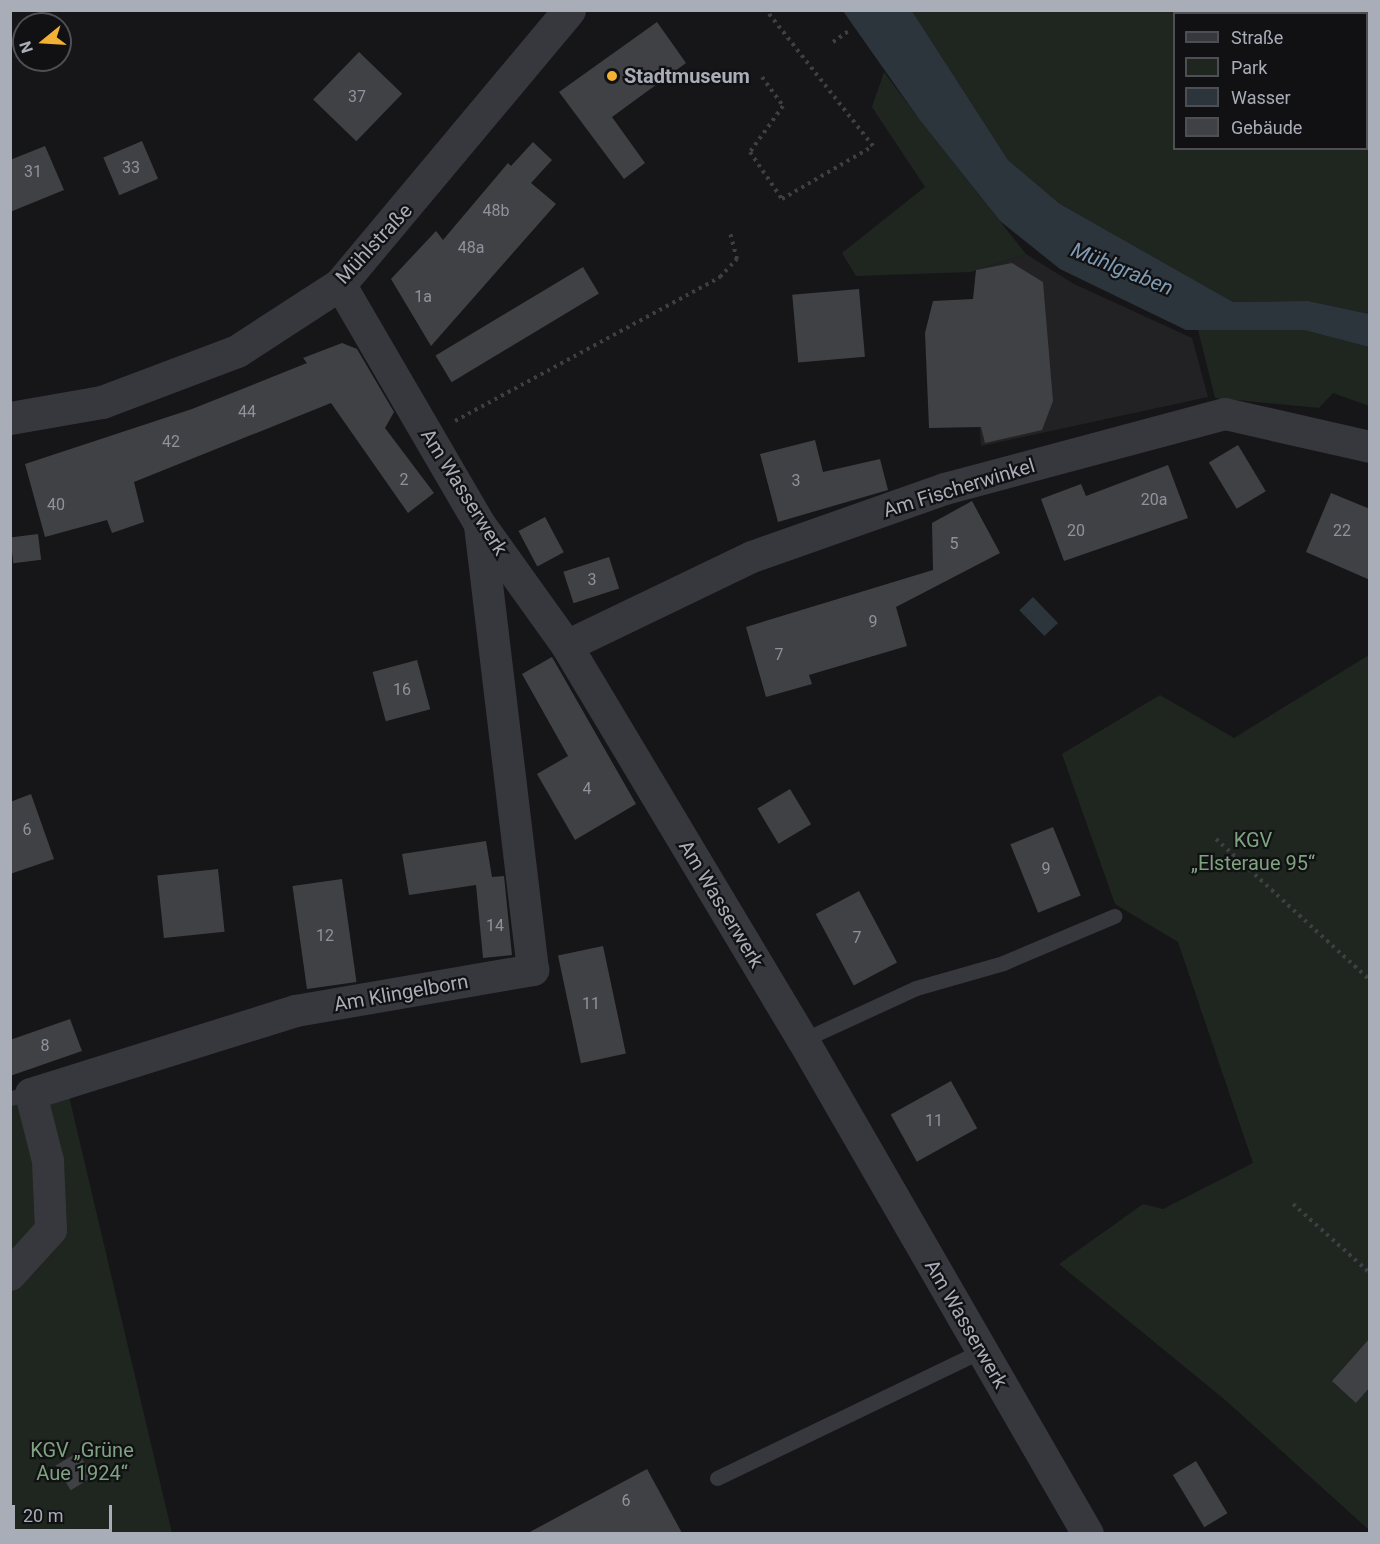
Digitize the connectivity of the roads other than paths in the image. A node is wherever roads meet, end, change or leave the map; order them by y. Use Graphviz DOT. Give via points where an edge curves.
graph roads {
  1 [pos="570,10"];
  2 [pos="340,284"];
  3 [pos="10,418"];
  4 [pos="1370,447"];
  5 [pos="479,524"];
  6 [pos="567,646"];
  7 [pos="1114,916"];
  8 [pos="803,1040"];
  9 [pos="21,1096"];
  10 [pos="10,1275"];
  11 [pos="981,1351"];
  12 [pos="717,1478"];
  13 [pos="1088,1533"];
  1 -- 2 [label="street, Mühlstraße"];
  2 -- 3 [label="street, Mühlstraße" via="237,351 102,402"];
  2 -- 5 [label="street, Am Wasserwerk"];
  4 -- 6 [label="street, Am Fischerwinkel" via="1225,414 923,496 752,557"];
  5 -- 6 [label="street, Am Wasserwerk"];
  5 -- 9 [label="street, Am Klingelborn" via="533,970 297,1011"];
  6 -- 8 [label="street, Am Wasserwerk"];
  7 -- 8 [label="lane" via="1003,963 916,988"];
  8 -- 11 [label="street, Am Wasserwerk"];
  9 -- 10 [label="street, Am Klingelborn" via="48,1161 51,1230"];
  11 -- 12 [label="lane"];
  11 -- 13 [label="street, Am Wasserwerk"];
}
